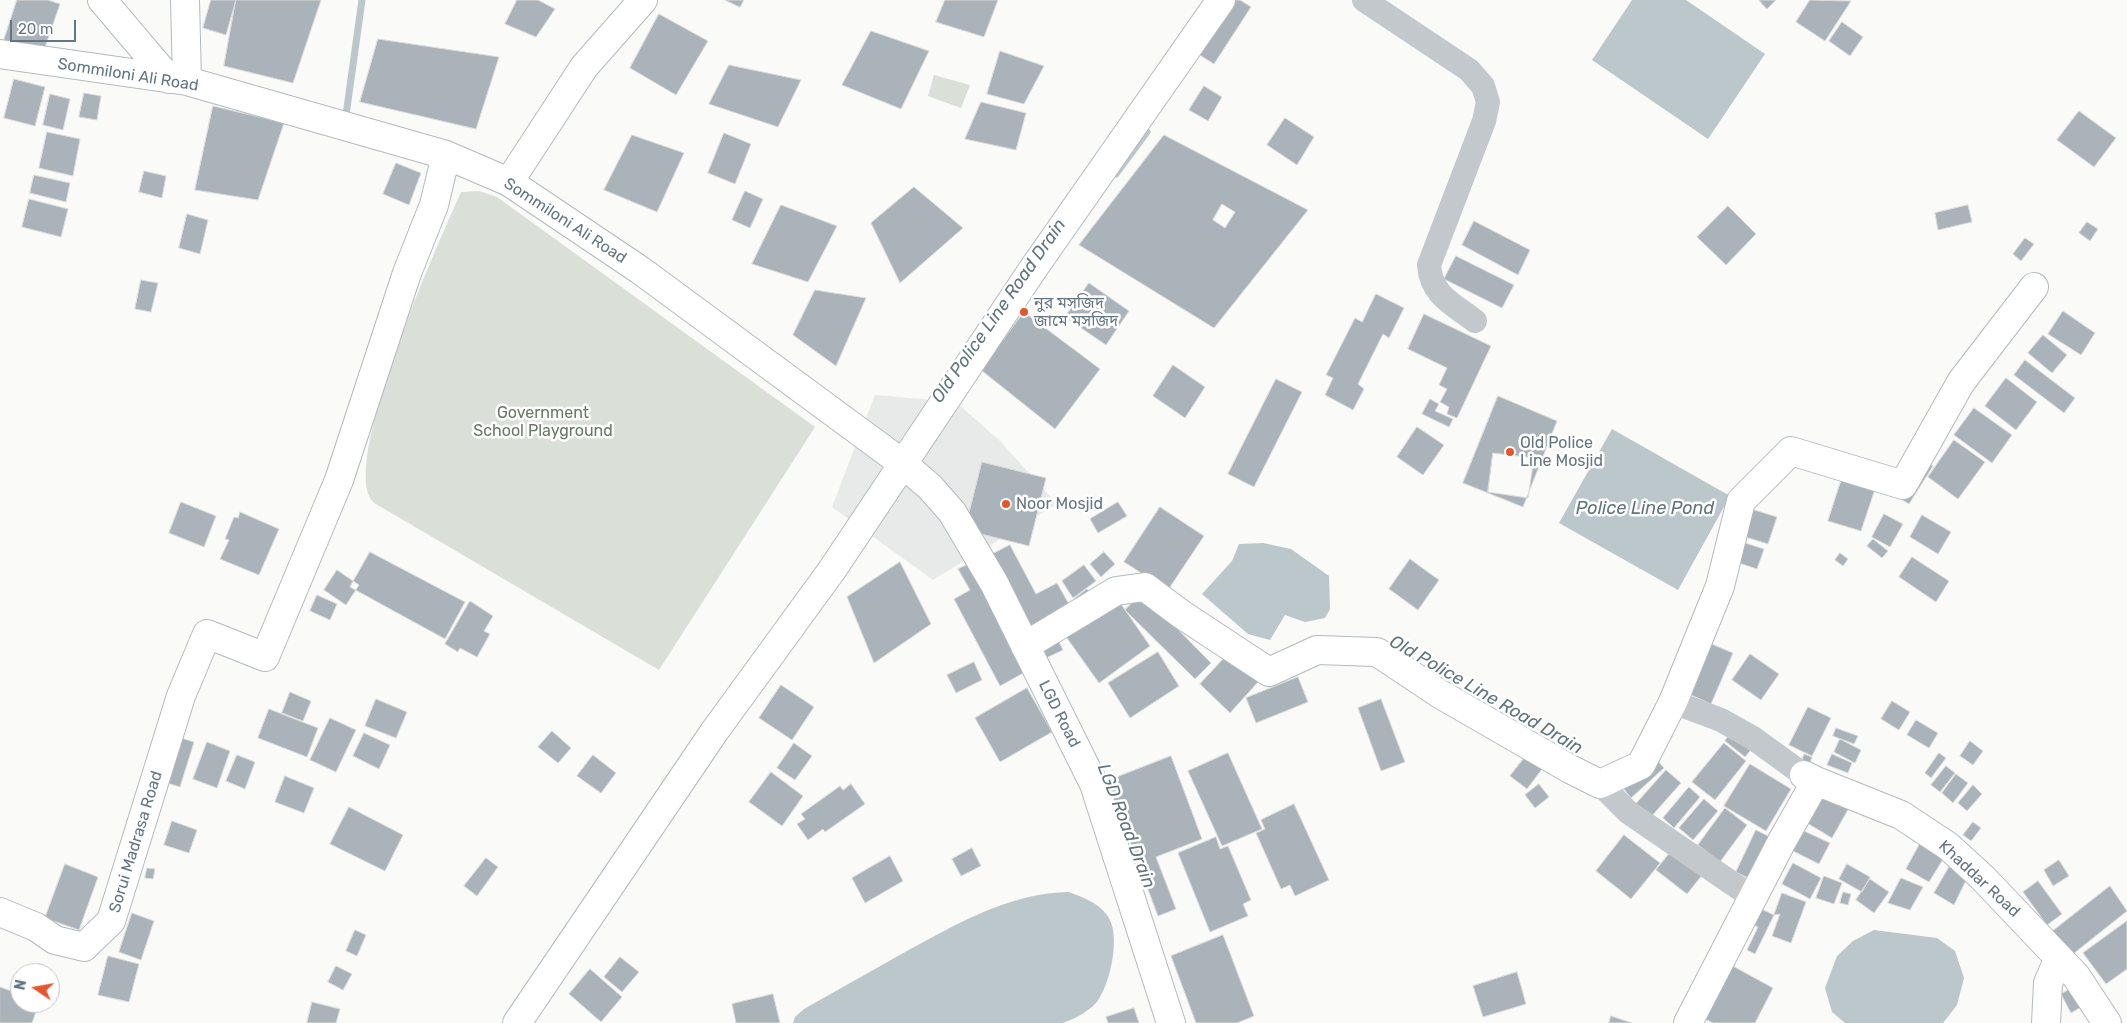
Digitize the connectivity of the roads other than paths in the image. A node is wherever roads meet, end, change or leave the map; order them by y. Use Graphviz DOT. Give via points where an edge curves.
graph roads {
  1 [pos="102,0"];
  2 [pos="185,0"];
  3 [pos="642,0"];
  4 [pos="1220,0"];
  5 [pos="1364,0"];
  6 [pos="0,54"];
  7 [pos="178,80"];
  8 [pos="446,155"];
  9 [pos="509,182"];
  10 [pos="2034,286"];
  11 [pos="1475,321"];
  12 [pos="902,463"];
  13 [pos="1025,646"];
  14 [pos="1673,702"];
  15 [pos="1810,778"];
  16 [pos="1600,784"];
  17 [pos="1752,898"];
  18 [pos="0,912"];
  19 [pos="2059,958"];
  20 [pos="517,1023"];
  21 [pos="1171,1023"];
  22 [pos="1688,1023"];
  23 [pos="2046,1023"];
  24 [pos="2107,1023"];
  1 -- 7 [label="street"];
  2 -- 7 [label="street"];
  3 -- 9 [label="street" via="584,67"];
  4 -- 12 [label="street"];
  5 -- 11 [label="street" via="1469,70 1484,86 1488,102 1484,121 1429,266 1430,280 1438,293"];
  6 -- 7 [label="street, Sommiloni Ali Road"];
  7 -- 8 [label="street, Sommiloni Ali Road"];
  8 -- 9 [label="street, Sommiloni Ali Road"];
  8 -- 18 [label="street, Sorui Madrasa Road" via="434,205 407,273 339,480 265,657 207,634 181,696 112,921 84,948 55,940 36,927"];
  9 -- 12 [label="street, Sommiloni Ali Road" via="640,270"];
  10 -- 14 [label="street" via="1961,382 1904,485 1792,451 1741,501 1720,586"];
  12 -- 13 [label="street, LGD Road" via="952,512 994,583"];
  12 -- 20 [label="street" via="832,570 714,732"];
  13 -- 16 [label="street" via="1116,591 1145,587 1269,672 1317,650 1377,652 1440,694"];
  13 -- 21 [label="street, LGD Road" via="1094,784"];
  14 -- 15 [label="street" via="1721,720"];
  14 -- 16 [label="street" via="1641,764"];
  15 -- 17 [label="street"];
  15 -- 19 [label="street, Khaddar Road" via="1901,815 1948,846"];
  16 -- 17 [label="street" via="1628,812"];
  17 -- 22 [label="street"];
  19 -- 23 [label="street" via="2048,983"];
  19 -- 24 [label="street, Khaddar Road" via="2076,976"];
}
